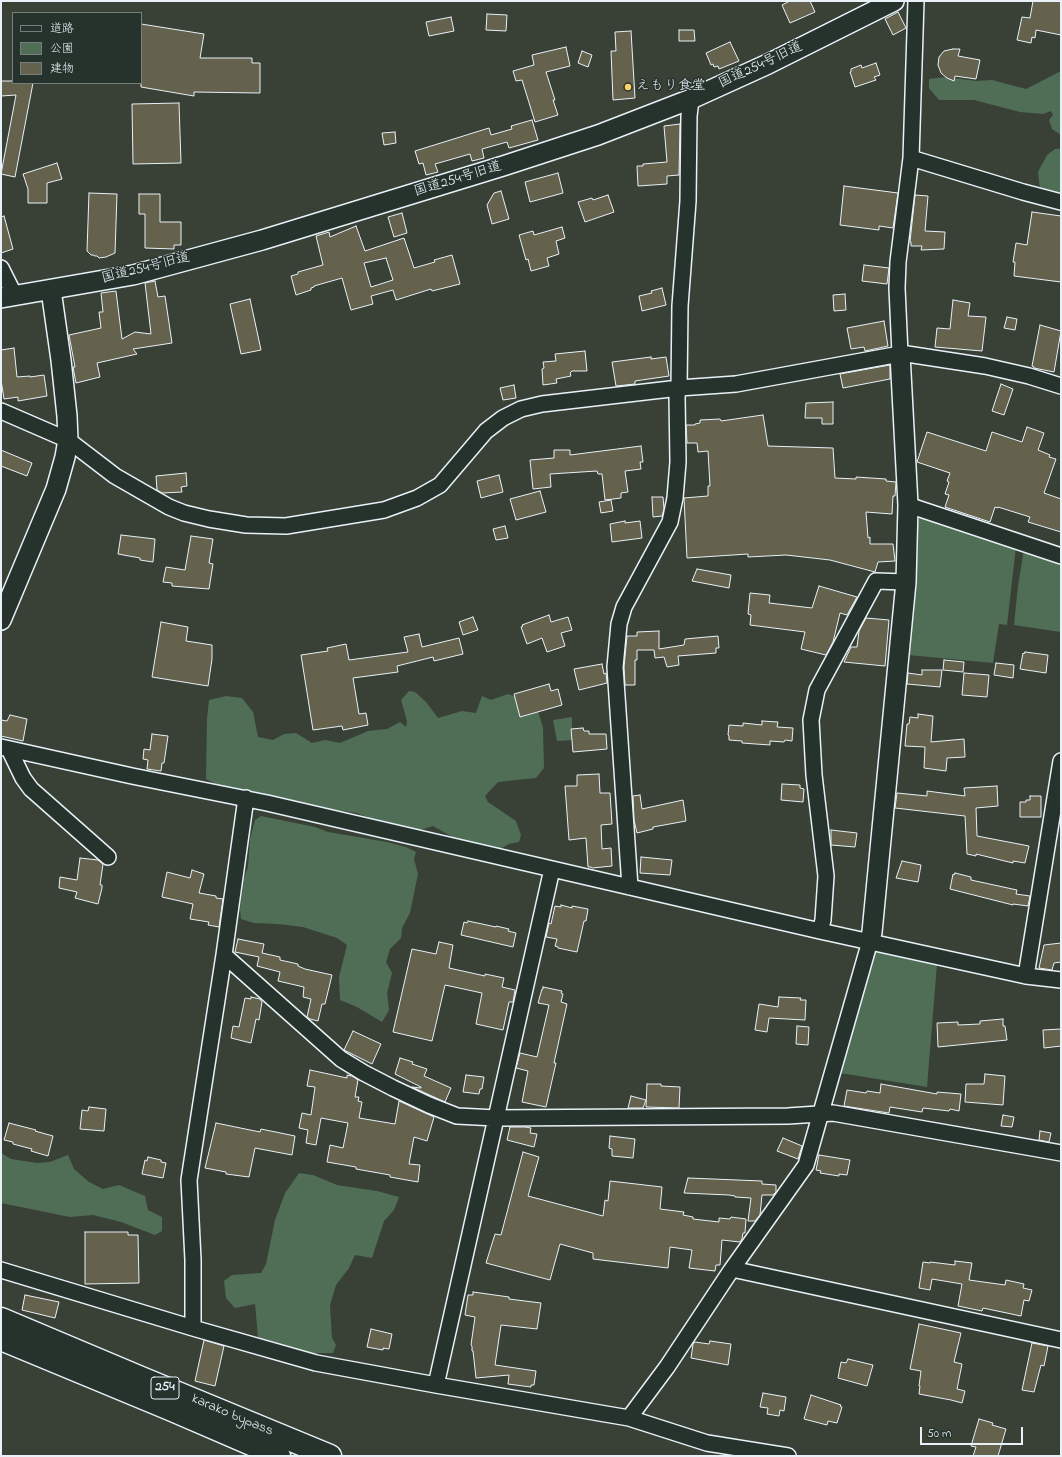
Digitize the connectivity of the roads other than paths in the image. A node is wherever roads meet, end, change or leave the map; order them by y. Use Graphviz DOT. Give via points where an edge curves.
graph roads {
  1 [pos="894,1"];
  2 [pos="916,1"];
  3 [pos="691,99"];
  4 [pos="911,158"];
  5 [pos="1061,202"];
  6 [pos="1,268"];
  7 [pos="51,290"];
  8 [pos="8,297"];
  9 [pos="900,354"];
  10 [pos="1061,386"];
  11 [pos="679,388"];
  12 [pos="1,411"];
  13 [pos="68,440"];
  14 [pos="908,505"];
  15 [pos="1061,556"];
  16 [pos="906,582"];
  17 [pos="1,620"];
  18 [pos="5,748"];
  19 [pos="1061,761"];
  20 [pos="246,798"];
  21 [pos="108,857"];
  22 [pos="552,869"];
  23 [pos="630,887"];
  24 [pos="820,931"];
  25 [pos="870,941"];
  26 [pos="224,955"];
  27 [pos="1026,976"];
  28 [pos="1061,980"];
  29 [pos="820,1113"];
  30 [pos="496,1118"];
  31 [pos="1061,1153"];
  32 [pos="732,1269"];
  33 [pos="1,1270"];
  34 [pos="1,1319"];
  35 [pos="194,1328"];
  36 [pos="1,1339"];
  37 [pos="1061,1340"];
  38 [pos="436,1386"];
  39 [pos="629,1418"];
  40 [pos="279,1456"];
  41 [pos="330,1456"];
  42 [pos="788,1456"];
  1 -- 3 [label="street, 国道254号旧道"];
  2 -- 4 [label="street"];
  3 -- 7 [label="street, 国道254号旧道" via="598,135 262,240 133,275"];
  3 -- 11 [label="street" via="688,201 680,306"];
  4 -- 5 [label="street"];
  4 -- 9 [label="street" via="898,262"];
  6 -- 8 [label="street"];
  7 -- 8 [label="street, 国道254号旧道"];
  7 -- 13 [label="street" via="61,360"];
  9 -- 10 [label="street" via="985,366"];
  9 -- 11 [label="street" via="736,384"];
  9 -- 14 [label="street"];
  11 -- 13 [label="street" via="542,404 521,409 486,431 440,485 417,498 384,510 286,526 246,525 209,520 184,513 115,476"];
  11 -- 23 [label="street" via="677,470 670,522 624,607 619,624 615,667"];
  12 -- 13 [label="street"];
  13 -- 17 [label="street" via="56,489"];
  14 -- 15 [label="street"];
  14 -- 16 [label="street"];
  16 -- 24 [label="street" via="876,581 817,690 811,720 814,775 826,876"];
  16 -- 25 [label="street"];
  18 -- 20 [label="street"];
  18 -- 21 [label="street" via="32,789"];
  19 -- 27 [label="street"];
  20 -- 22 [label="street"];
  20 -- 26 [label="street"];
  22 -- 23 [label="street"];
  22 -- 30 [label="street"];
  23 -- 24 [label="street"];
  24 -- 25 [label="street"];
  25 -- 27 [label="street"];
  25 -- 29 [label="street"];
  26 -- 30 [label="street" via="341,1058 364,1073 457,1116"];
  26 -- 35 [label="street" via="189,1180"];
  27 -- 28 [label="street"];
  29 -- 30 [label="street" via="788,1116"];
  29 -- 31 [label="street" via="833,1113"];
  29 -- 32 [label="street" via="806,1165"];
  30 -- 38 [label="street"];
  32 -- 37 [label="street"];
  32 -- 39 [label="street"];
  33 -- 35 [label="street"];
  34 -- 41 [label="highway, karako bypass / 254"];
  35 -- 38 [label="street" via="316,1363"];
  36 -- 40 [label="highway, karako bypass / 254"];
  38 -- 39 [label="street"];
  39 -- 42 [label="street" via="707,1442"];
}
